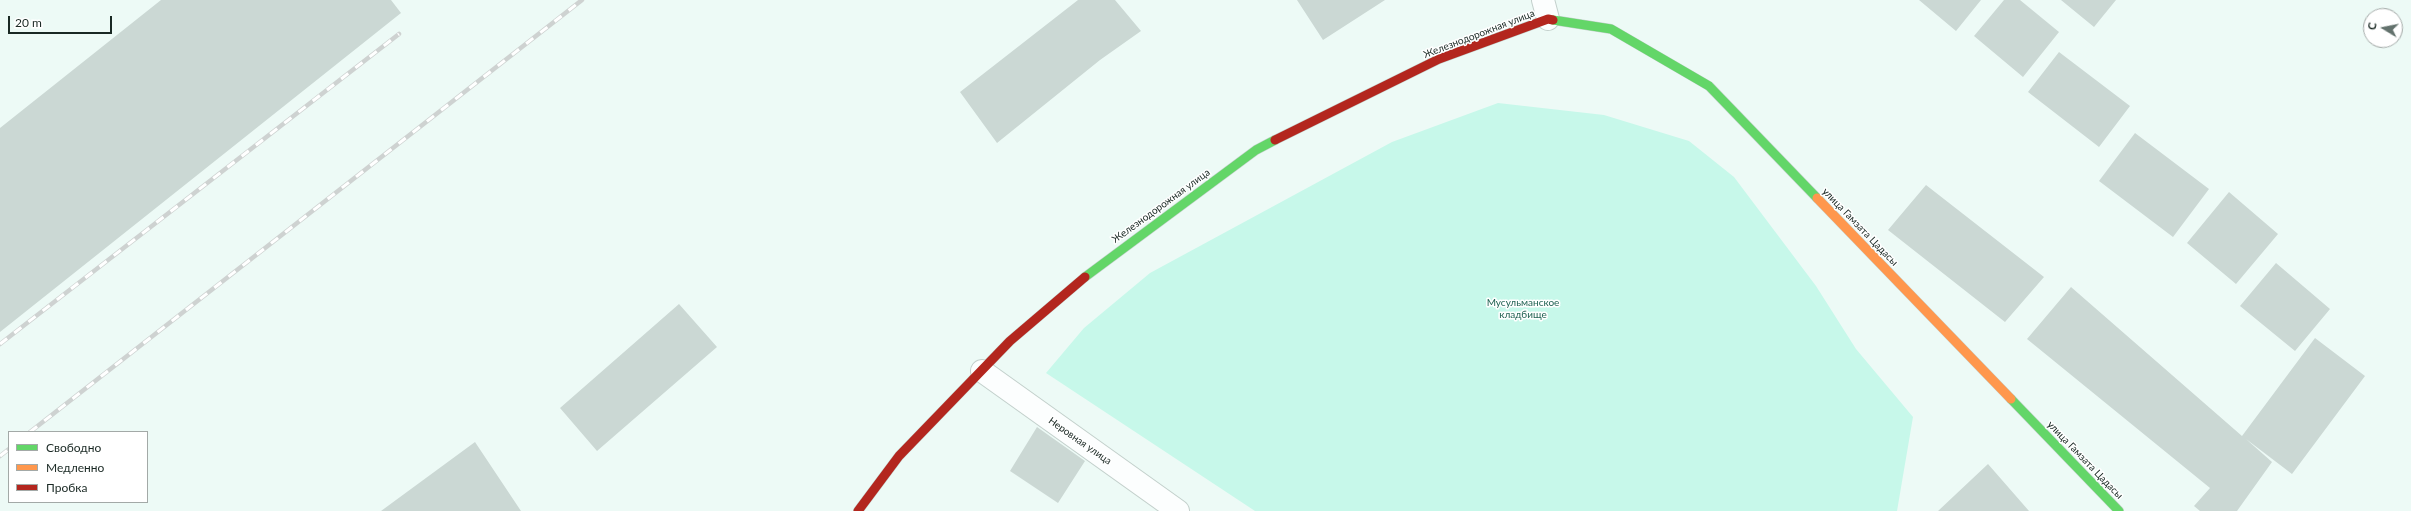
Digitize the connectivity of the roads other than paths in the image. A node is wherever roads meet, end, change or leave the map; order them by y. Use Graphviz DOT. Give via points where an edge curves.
graph roads {
  1 [pos="1545,10"];
  2 [pos="982,371"];
  3 [pos="858,511"];
  4 [pos="1178,511"];
  5 [pos="2119,511"];
  1 -- 2 [label="street, Железнодорожная улица" via="1439,59 1256,150 1102,262 1010,341"];
  1 -- 5 [label="street, улица Гамзата Цадасы" via="1611,29 1709,86"];
  2 -- 3 [label="street, Железнодорожная улица" via="899,456"];
  2 -- 4 [label="street, Неровная улица"];
}
